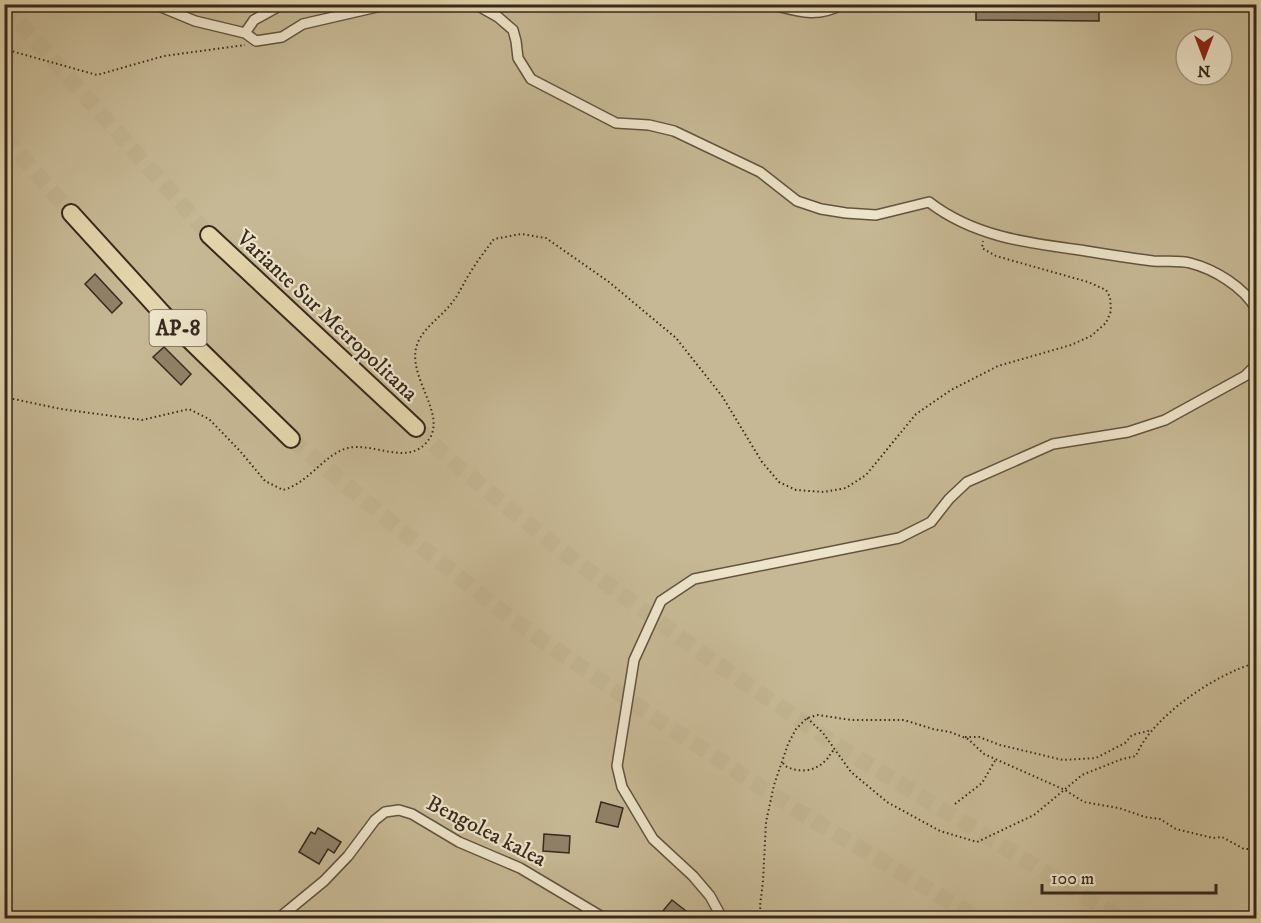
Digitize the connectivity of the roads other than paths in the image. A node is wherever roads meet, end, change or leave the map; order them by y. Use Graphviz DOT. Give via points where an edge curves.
graph roads {
  1 [pos="154,4"];
  2 [pos="283,4"];
  3 [pos="390,4"];
  4 [pos="475,4"];
  5 [pos="769,4"];
  6 [pos="843,4"];
  7 [pos="245,33"];
  8 [pos="70,213"];
  9 [pos="209,235"];
  10 [pos="1257,309"];
  11 [pos="1257,365"];
  12 [pos="416,428"];
  13 [pos="291,439"];
  14 [pos="279,918"];
  15 [pos="604,918"];
  16 [pos="722,918"];
  1 -- 7 [label="street" via="195,21"];
  2 -- 7 [label="street" via="254,20"];
  3 -- 7 [label="street" via="303,24 282,37 256,41"];
  4 -- 10 [label="street" via="513,30 518,58 531,79 616,123 674,131 760,171 797,201 820,209 876,215 929,202 971,227 1006,239 1154,261 1189,262 1226,279 1251,298"];
  5 -- 6 [label="street" via="812,14"];
  8 -- 13 [label="highway, AP-8" via="163,314"];
  9 -- 12 [label="highway, Variante Sur Metropolitana"];
  11 -- 16 [label="street" via="1245,376 1165,420 1128,432 1053,444 967,482 931,522 899,538 694,579 661,601 634,660 616,766 622,787 653,839 693,876"];
  14 -- 15 [label="street, Bengolea kalea" via="324,881 375,820 385,812 399,810 520,868"];
}
